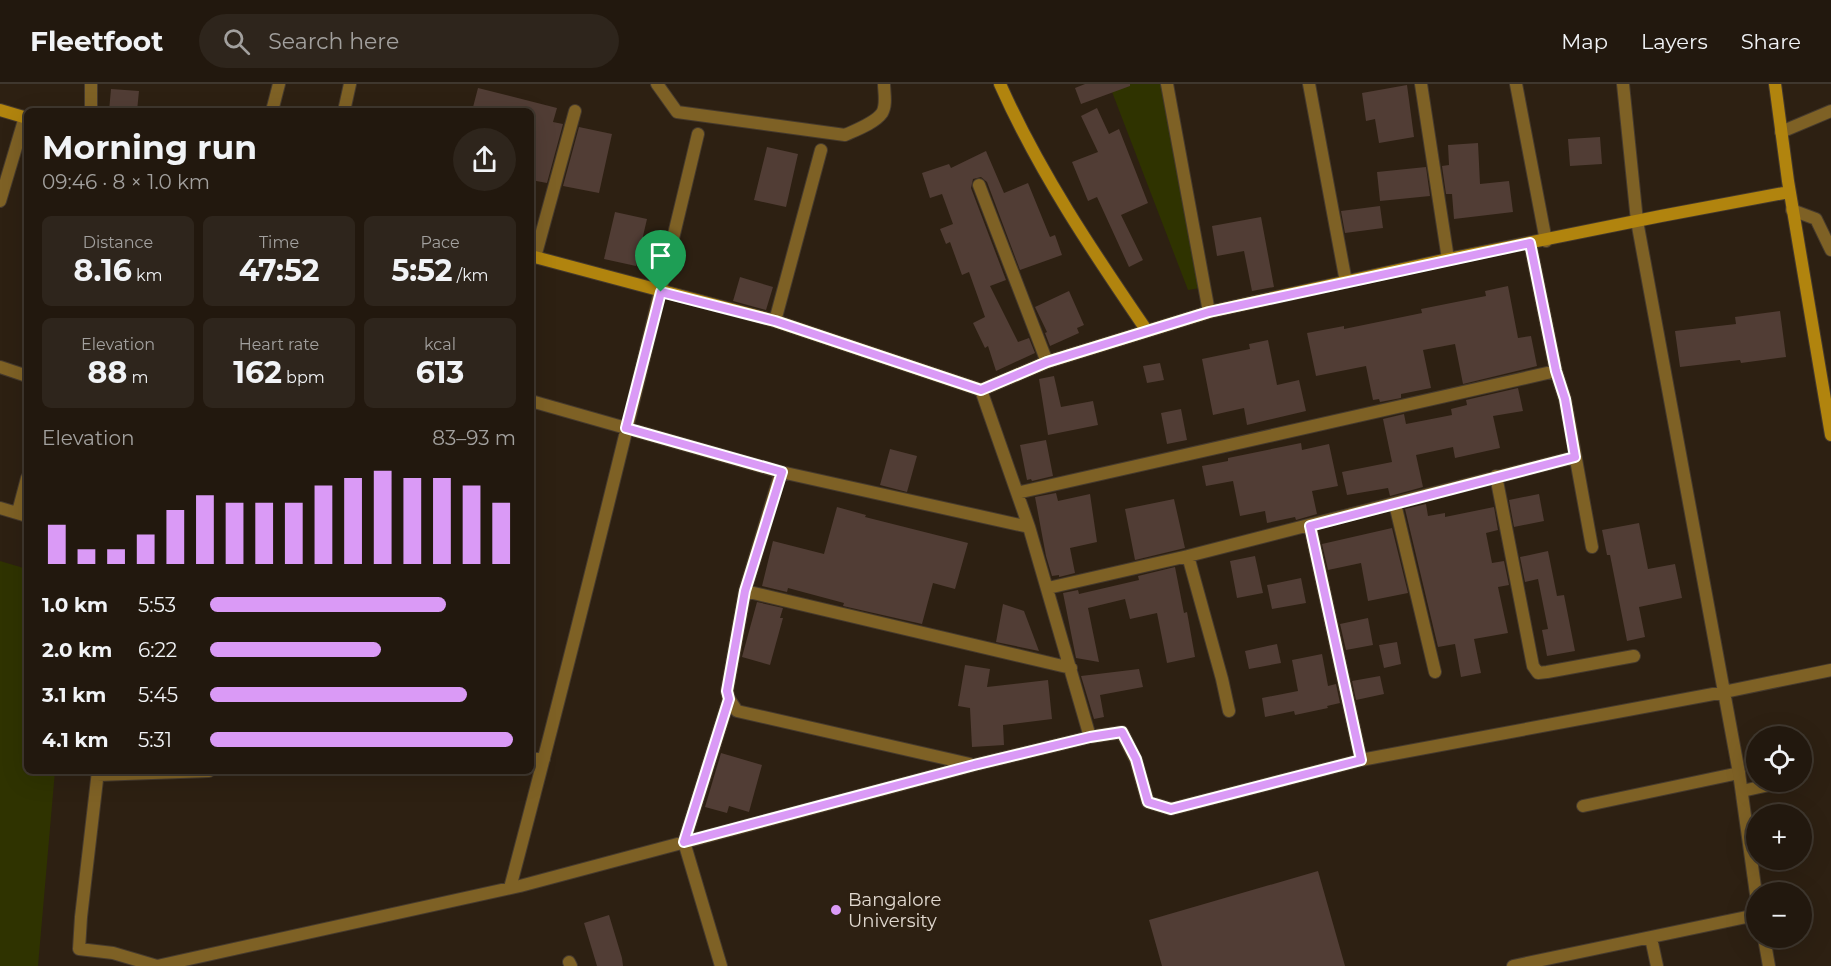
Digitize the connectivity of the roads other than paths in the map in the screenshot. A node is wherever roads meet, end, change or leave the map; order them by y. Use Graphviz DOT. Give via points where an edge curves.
graph roads {
  1 [pos="91,84"];
  2 [pos="279,84"];
  3 [pos="350,84"];
  4 [pos="657,84"];
  5 [pos="884,84"];
  6 [pos="1000,84"];
  7 [pos="1167,84"];
  8 [pos="1308,84"];
  9 [pos="1421,84"];
  10 [pos="1516,84"];
  11 [pos="1623,84"];
  12 [pos="1775,84"];
  13 [pos="91,108"];
  14 [pos="273,108"];
  15 [pos="345,108"];
  16 [pos="0,110"];
  17 [pos="575,111"];
  18 [pos="1831,111"];
  19 [pos="24,117"];
  20 [pos="24,124"];
  21 [pos="1781,132"];
  22 [pos="698,134"];
  23 [pos="821,150"];
  24 [pos="980,185"];
  25 [pos="1790,192"];
  26 [pos="0,201"];
  27 [pos="1792,210"];
  28 [pos="1637,221"];
  29 [pos="1546,241"];
  30 [pos="1530,243"];
  31 [pos="1831,250"];
  32 [pos="534,254"];
  33 [pos="534,257"];
  34 [pos="1448,259"];
  35 [pos="1346,282"];
  36 [pos="661,292"];
  37 [pos="1209,312"];
  38 [pos="775,321"];
  39 [pos="1147,331"];
  40 [pos="1047,362"];
  41 [pos="0,368"];
  42 [pos="1556,371"];
  43 [pos="24,375"];
  44 [pos="981,390"];
  45 [pos="534,402"];
  46 [pos="626,428"];
  47 [pos="1831,435"];
  48 [pos="1575,457"];
  49 [pos="782,472"];
  50 [pos="1496,476"];
  51 [pos="1017,493"];
  52 [pos="1395,504"];
  53 [pos="0,508"];
  54 [pos="22,514"];
  55 [pos="1310,526"];
  56 [pos="1029,527"];
  57 [pos="1592,547"];
  58 [pos="1188,556"];
  59 [pos="1048,588"];
  60 [pos="745,591"];
  61 [pos="1634,656"];
  62 [pos="1071,668"];
  63 [pos="1831,670"];
  64 [pos="1435,672"];
  65 [pos="1724,692"];
  66 [pos="729,699"];
  67 [pos="1228,711"];
  68 [pos="1090,737"];
  69 [pos="534,759"];
  70 [pos="544,759"];
  71 [pos="1361,760"];
  72 [pos="974,765"];
  73 [pos="1739,773"];
  74 [pos="97,774"];
  75 [pos="1746,789"];
  76 [pos="1742,790"];
  77 [pos="1583,806"];
  78 [pos="684,842"];
  79 [pos="1754,882"];
  80 [pos="510,888"];
  81 [pos="1746,917"];
  82 [pos="1651,938"];
  83 [pos="1766,948"];
  84 [pos="1547,963"];
  85 [pos="722,966"];
  86 [pos="1513,966"];
  87 [pos="1657,966"];
  88 [pos="1769,966"];
  1 -- 13 [label="street"];
  2 -- 14 [label="street"];
  3 -- 15 [label="street"];
  4 -- 5 [label="street" via="677,112 845,135 882,112"];
  6 -- 39 [label="street" via="1018,126 1084,237"];
  7 -- 37 [label="street"];
  8 -- 35 [label="street"];
  9 -- 34 [label="street"];
  10 -- 29 [label="street"];
  11 -- 28 [label="street"];
  12 -- 21 [label="street"];
  16 -- 19 [label="street"];
  17 -- 32 [label="street"];
  18 -- 21 [label="street"];
  20 -- 26 [label="street"];
  21 -- 25 [label="street"];
  22 -- 36 [label="street"];
  23 -- 38 [label="street"];
  24 -- 40 [label="street"];
  25 -- 27 [label="street"];
  25 -- 28 [label="street"];
  27 -- 31 [label="street" via="1816,219"];
  27 -- 47 [label="street"];
  28 -- 29 [label="street"];
  28 -- 65 [label="street"];
  29 -- 30 [label="street"];
  30 -- 34 [label="street"];
  30 -- 42 [label="street"];
  33 -- 36 [label="street"];
  34 -- 35 [label="street"];
  35 -- 37 [label="street"];
  36 -- 38 [label="street"];
  36 -- 46 [label="street"];
  37 -- 39 [label="street"];
  38 -- 44 [label="street"];
  39 -- 40 [label="street"];
  40 -- 44 [label="street"];
  41 -- 43 [label="street"];
  42 -- 48 [label="street"];
  42 -- 51 [label="street"];
  44 -- 51 [label="street"];
  45 -- 46 [label="street"];
  46 -- 49 [label="street"];
  46 -- 70 [label="street"];
  48 -- 50 [label="street"];
  48 -- 57 [label="street"];
  49 -- 56 [label="street"];
  49 -- 60 [label="street"];
  50 -- 52 [label="street"];
  50 -- 61 [label="street" via="1533,666 1538,673"];
  51 -- 56 [label="street"];
  52 -- 55 [label="street"];
  52 -- 64 [label="street"];
  53 -- 54 [label="street"];
  55 -- 58 [label="street"];
  55 -- 71 [label="street"];
  56 -- 59 [label="street"];
  58 -- 59 [label="street"];
  58 -- 67 [label="street"];
  59 -- 62 [label="street"];
  60 -- 62 [label="street"];
  60 -- 66 [label="street" via="727,691"];
  62 -- 68 [label="street"];
  63 -- 65 [label="street"];
  65 -- 71 [label="street"];
  65 -- 73 [label="street"];
  66 -- 72 [label="street" via="737,711"];
  66 -- 78 [label="street"];
  68 -- 71 [label="street" via="1122,732 1136,759 1148,802 1171,809"];
  68 -- 72 [label="street"];
  69 -- 70 [label="street"];
  70 -- 80 [label="street"];
  72 -- 78 [label="street"];
  73 -- 76 [label="street"];
  73 -- 77 [label="street"];
  74 -- 80 [label="street" via="79,949 113,953 157,966"];
  75 -- 76 [label="street"];
  76 -- 79 [label="street"];
  78 -- 80 [label="street"];
  78 -- 85 [label="street"];
  81 -- 82 [label="street"];
  82 -- 84 [label="street"];
  82 -- 87 [label="street"];
  83 -- 88 [label="street"];
  84 -- 86 [label="street"];
}
